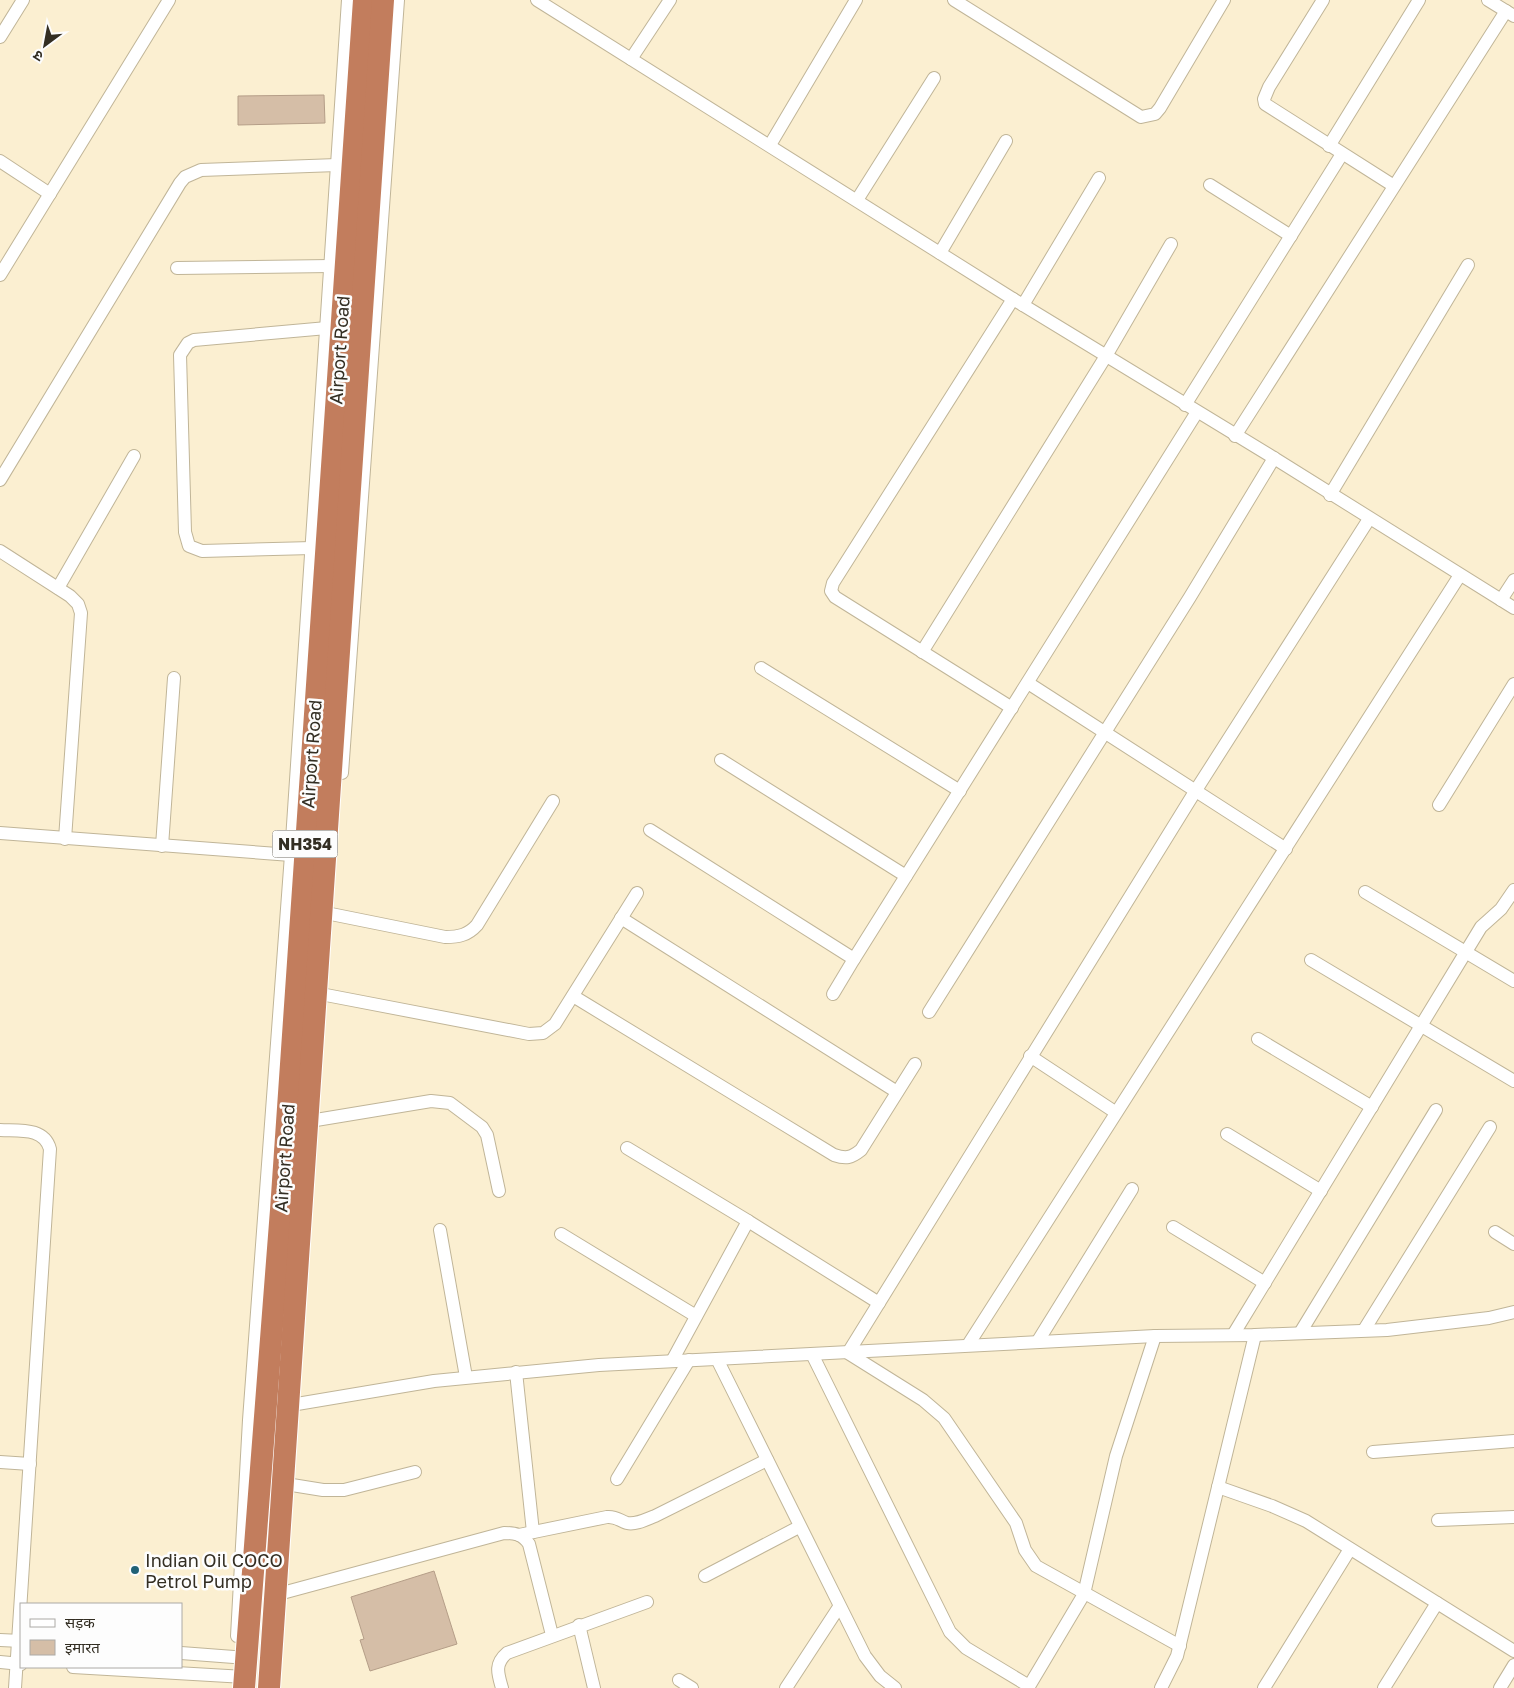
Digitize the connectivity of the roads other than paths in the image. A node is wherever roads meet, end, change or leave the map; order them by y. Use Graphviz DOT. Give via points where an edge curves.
graph roads {
  1 [pos="23,0"];
  2 [pos="169,0"];
  3 [pos="348,0"];
  4 [pos="364,0"];
  5 [pos="383,0"];
  6 [pos="398,0"];
  7 [pos="537,0"];
  8 [pos="670,0"];
  9 [pos="856,0"];
  10 [pos="954,0"];
  11 [pos="1224,0"];
  12 [pos="1323,0"];
  13 [pos="1419,0"];
  14 [pos="1488,0"];
  15 [pos="1510,14"];
  16 [pos="0,37"];
  17 [pos="632,59"];
  18 [pos="934,78"];
  19 [pos="1006,141"];
  20 [pos="770,145"];
  21 [pos="1329,146"];
  22 [pos="1342,154"];
  23 [pos="0,161"];
  24 [pos="336,165"];
  25 [pos="1099,178"];
  26 [pos="1210,185"];
  27 [pos="1394,186"];
  28 [pos="50,194"];
  29 [pos="857,200"];
  30 [pos="1291,236"];
  31 [pos="1171,244"];
  32 [pos="940,253"];
  33 [pos="1468,265"];
  34 [pos="331,266"];
  35 [pos="177,268"];
  36 [pos="0,275"];
  37 [pos="1018,302"];
  38 [pos="327,328"];
  39 [pos="1106,356"];
  40 [pos="1185,405"];
  41 [pos="1197,412"];
  42 [pos="1235,436"];
  43 [pos="134,456"];
  44 [pos="1274,458"];
  45 [pos="0,480"];
  46 [pos="1330,495"];
  47 [pos="1369,519"];
  48 [pos="312,548"];
  49 [pos="0,551"];
  50 [pos="1460,575"];
  51 [pos="1514,580"];
  52 [pos="58,588"];
  53 [pos="1501,600"];
  54 [pos="1514,608"];
  55 [pos="922,652"];
  56 [pos="761,668"];
  57 [pos="174,678"];
  58 [pos="1028,683"];
  59 [pos="1514,684"];
  60 [pos="1012,708"];
  61 [pos="1105,732"];
  62 [pos="721,760"];
  63 [pos="1196,790"];
  64 [pos="960,791"];
  65 [pos="553,802"];
  66 [pos="1439,805"];
  67 [pos="650,830"];
  68 [pos="0,833"];
  69 [pos="65,838"];
  70 [pos="162,846"];
  71 [pos="1286,849"];
  72 [pos="297,855"];
  73 [pos="906,876"];
  74 [pos="1514,890"];
  75 [pos="1365,892"];
  76 [pos="637,893"];
  77 [pos="331,914"];
  78 [pos="621,918"];
  79 [pos="1466,952"];
  80 [pos="854,959"];
  81 [pos="1311,960"];
  82 [pos="1514,981"];
  83 [pos="833,994"];
  84 [pos="326,995"];
  85 [pos="573,996"];
  86 [pos="928,1012"];
  87 [pos="1421,1027"];
  88 [pos="1258,1039"];
  89 [pos="1030,1056"];
  90 [pos="915,1064"];
  91 [pos="1514,1081"];
  92 [pos="897,1092"];
  93 [pos="1372,1107"];
  94 [pos="1436,1110"];
  95 [pos="1115,1112"];
  96 [pos="316,1120"];
  97 [pos="1490,1127"];
  98 [pos="0,1130"];
  99 [pos="1227,1134"];
  100 [pos="627,1148"];
  101 [pos="1132,1189"];
  102 [pos="499,1191"];
  103 [pos="1321,1191"];
  104 [pos="748,1222"];
  105 [pos="1173,1227"];
  106 [pos="440,1230"];
  107 [pos="1496,1232"];
  108 [pos="561,1234"];
  109 [pos="1514,1244"];
  110 [pos="1265,1283"];
  111 [pos="879,1303"];
  112 [pos="1514,1312"];
  113 [pos="696,1316"];
  114 [pos="1364,1330"];
  115 [pos="1300,1333"];
  116 [pos="1233,1335"];
  117 [pos="1255,1335"];
  118 [pos="1155,1336"];
  119 [pos="1038,1342"];
  120 [pos="968,1345"];
  121 [pos="848,1353"];
  122 [pos="812,1354"];
  123 [pos="717,1359"];
  124 [pos="690,1360"];
  125 [pos="672,1361"];
  126 [pos="516,1372"];
  127 [pos="466,1377"];
  128 [pos="297,1404"];
  129 [pos="1514,1441"];
  130 [pos="1374,1452"];
  131 [pos="767,1460"];
  132 [pos="0,1462"];
  133 [pos="30,1464"];
  134 [pos="415,1472"];
  135 [pos="616,1479"];
  136 [pos="292,1485"];
  137 [pos="1218,1487"];
  138 [pos="1514,1517"];
  139 [pos="1438,1520"];
  140 [pos="799,1526"];
  141 [pos="533,1532"];
  142 [pos="519,1535"];
  143 [pos="1350,1549"];
  144 [pos="705,1576"];
  145 [pos="281,1593"];
  146 [pos="1084,1594"];
  147 [pos="244,1601"];
  148 [pos="647,1602"];
  149 [pos="21,1603"];
  150 [pos="1437,1603"];
  151 [pos="839,1607"];
  152 [pos="20,1625"];
  153 [pos="579,1625"];
  154 [pos="552,1636"];
  155 [pos="0,1640"];
  156 [pos="19,1641"];
  157 [pos="1180,1646"];
  158 [pos="1514,1651"];
  159 [pos="182,1653"];
  160 [pos="0,1662"];
  161 [pos="19,1663"];
  162 [pos="1514,1665"];
  163 [pos="97,1668"];
  164 [pos="240,1674"];
  165 [pos="679,1680"];
  166 [pos="1029,1687"];
  167 [pos="15,1688"];
  168 [pos="269,1688"];
  169 [pos="279,1688"];
  170 [pos="502,1688"];
  171 [pos="594,1688"];
  172 [pos="692,1688"];
  173 [pos="786,1688"];
  174 [pos="896,1688"];
  175 [pos="1161,1688"];
  176 [pos="1264,1688"];
  177 [pos="1384,1688"];
  178 [pos="1500,1688"];
  1 -- 16 [label="street"];
  2 -- 28 [label="street"];
  3 -- 24 [label="street"];
  4 -- 72 [label="highway, Airport Road / NH354"];
  5 -- 145 [label="highway, Airport Road / NH354"];
  6 -- 77 [label="street"];
  7 -- 17 [label="street"];
  8 -- 17 [label="street"];
  9 -- 20 [label="street"];
  10 -- 11 [label="street" via="1140,117 1155,114 1160,108"];
  12 -- 21 [label="street" via="1264,100 1268,108"];
  13 -- 21 [label="street"];
  14 -- 15 [label="street"];
  15 -- 27 [label="street"];
  17 -- 20 [label="street"];
  18 -- 29 [label="street"];
  19 -- 32 [label="street"];
  20 -- 29 [label="street"];
  21 -- 22 [label="street"];
  22 -- 27 [label="street"];
  22 -- 30 [label="street"];
  23 -- 28 [label="street"];
  24 -- 34 [label="street"];
  24 -- 45 [label="street" via="201,170 186,177 140,247"];
  25 -- 37 [label="street"];
  26 -- 30 [label="street"];
  27 -- 42 [label="street"];
  28 -- 36 [label="street"];
  29 -- 32 [label="street"];
  30 -- 40 [label="street"];
  31 -- 39 [label="street"];
  32 -- 37 [label="street"];
  33 -- 46 [label="street"];
  34 -- 35 [label="street"];
  34 -- 38 [label="street"];
  37 -- 39 [label="street"];
  37 -- 55 [label="street" via="832,587 835,597"];
  38 -- 48 [label="street"];
  38 -- 48 [label="street" via="194,340 180,355 185,532 189,546 202,551"];
  39 -- 40 [label="street"];
  39 -- 55 [label="street"];
  40 -- 41 [label="street"];
  41 -- 42 [label="street"];
  41 -- 58 [label="street"];
  42 -- 44 [label="street"];
  43 -- 52 [label="street"];
  44 -- 46 [label="street"];
  44 -- 61 [label="street"];
  46 -- 47 [label="street"];
  47 -- 50 [label="street"];
  47 -- 63 [label="street"];
  48 -- 72 [label="street"];
  49 -- 52 [label="street"];
  50 -- 53 [label="street"];
  50 -- 71 [label="street"];
  51 -- 53 [label="street"];
  52 -- 69 [label="street" via="78,604 81,613"];
  53 -- 54 [label="street"];
  55 -- 60 [label="street"];
  56 -- 64 [label="street"];
  57 -- 70 [label="street"];
  58 -- 60 [label="street"];
  58 -- 61 [label="street"];
  59 -- 66 [label="street"];
  60 -- 64 [label="street"];
  61 -- 63 [label="street"];
  61 -- 86 [label="street"];
  62 -- 73 [label="street"];
  63 -- 71 [label="street"];
  63 -- 89 [label="street"];
  64 -- 73 [label="street"];
  65 -- 77 [label="street" via="471,932 459,937 445,937"];
  67 -- 80 [label="street"];
  68 -- 69 [label="street"];
  69 -- 70 [label="street"];
  70 -- 72 [label="street"];
  71 -- 95 [label="street"];
  72 -- 147 [label="highway, Airport Road / NH354" via="281,1210"];
  73 -- 80 [label="street"];
  74 -- 79 [label="street" via="1487,920"];
  75 -- 79 [label="street"];
  76 -- 78 [label="street"];
  77 -- 84 [label="street"];
  78 -- 85 [label="street"];
  78 -- 92 [label="street"];
  79 -- 82 [label="street"];
  79 -- 87 [label="street"];
  80 -- 83 [label="street"];
  81 -- 87 [label="street"];
  84 -- 85 [label="street" via="536,1035 550,1030"];
  84 -- 96 [label="street"];
  85 -- 92 [label="street" via="834,1155 844,1158 861,1150"];
  87 -- 91 [label="street"];
  87 -- 93 [label="street"];
  88 -- 93 [label="street"];
  89 -- 95 [label="street"];
  89 -- 111 [label="street"];
  90 -- 92 [label="street"];
  93 -- 103 [label="street"];
  94 -- 115 [label="street"];
  95 -- 120 [label="street"];
  96 -- 102 [label="street" via="444,1101 485,1130"];
  96 -- 128 [label="street"];
  97 -- 114 [label="street"];
  98 -- 133 [label="street" via="38,1133 48,1142 50,1149"];
  99 -- 103 [label="street"];
  100 -- 104 [label="street"];
  101 -- 119 [label="street"];
  103 -- 110 [label="street"];
  104 -- 111 [label="street"];
  104 -- 113 [label="street"];
  105 -- 110 [label="street"];
  106 -- 127 [label="street"];
  107 -- 109 [label="street"];
  108 -- 113 [label="street"];
  110 -- 116 [label="street"];
  111 -- 121 [label="street"];
  112 -- 114 [label="street" via="1440,1324"];
  113 -- 125 [label="street"];
  114 -- 115 [label="street"];
  115 -- 117 [label="street"];
  116 -- 117 [label="street"];
  116 -- 118 [label="street"];
  117 -- 137 [label="street"];
  118 -- 119 [label="street"];
  118 -- 146 [label="street" via="1116,1456"];
  119 -- 120 [label="street"];
  120 -- 121 [label="street"];
  121 -- 122 [label="street"];
  121 -- 146 [label="street" via="923,1400 944,1418 1016,1523 1031,1561"];
  122 -- 123 [label="street"];
  122 -- 166 [label="street" via="950,1632 966,1648"];
  123 -- 124 [label="street"];
  123 -- 131 [label="street"];
  124 -- 125 [label="street"];
  124 -- 135 [label="street"];
  125 -- 126 [label="street"];
  126 -- 127 [label="street"];
  126 -- 141 [label="street"];
  127 -- 128 [label="street"];
  128 -- 136 [label="street"];
  129 -- 130 [label="street"];
  131 -- 140 [label="street"];
  131 -- 141 [label="street" via="646,1519 629,1523 607,1517"];
  132 -- 133 [label="street"];
  133 -- 149 [label="street"];
  134 -- 136 [label="street" via="344,1490"];
  136 -- 145 [label="street"];
  137 -- 143 [label="street" via="1295,1516"];
  137 -- 157 [label="street"];
  138 -- 139 [label="street"];
  140 -- 144 [label="street"];
  140 -- 151 [label="street"];
  141 -- 142 [label="street"];
  142 -- 145 [label="street" via="504,1533"];
  142 -- 154 [label="street" via="528,1544"];
  143 -- 150 [label="street"];
  143 -- 176 [label="street"];
  145 -- 147 [label="highway"];
  145 -- 168 [label="highway, Airport Road / NH354"];
  145 -- 169 [label="street"];
  146 -- 157 [label="street"];
  146 -- 166 [label="street"];
  147 -- 164 [label="highway, Airport Road / NH354"];
  148 -- 153 [label="street"];
  150 -- 158 [label="street"];
  150 -- 177 [label="street"];
  151 -- 173 [label="street"];
  151 -- 174 [label="street" via="872,1667"];
  152 -- 156 [label="street"];
  153 -- 154 [label="street"];
  153 -- 171 [label="street"];
  154 -- 170 [label="street" via="502,1657 497,1667"];
  155 -- 156 [label="street"];
  156 -- 161 [label="street"];
  157 -- 175 [label="street"];
  159 -- 164 [label="street"];
  160 -- 161 [label="street"];
  161 -- 167 [label="street"];
  162 -- 178 [label="street"];
  163 -- 164 [label="street"];
  165 -- 172 [label="street"];
}
